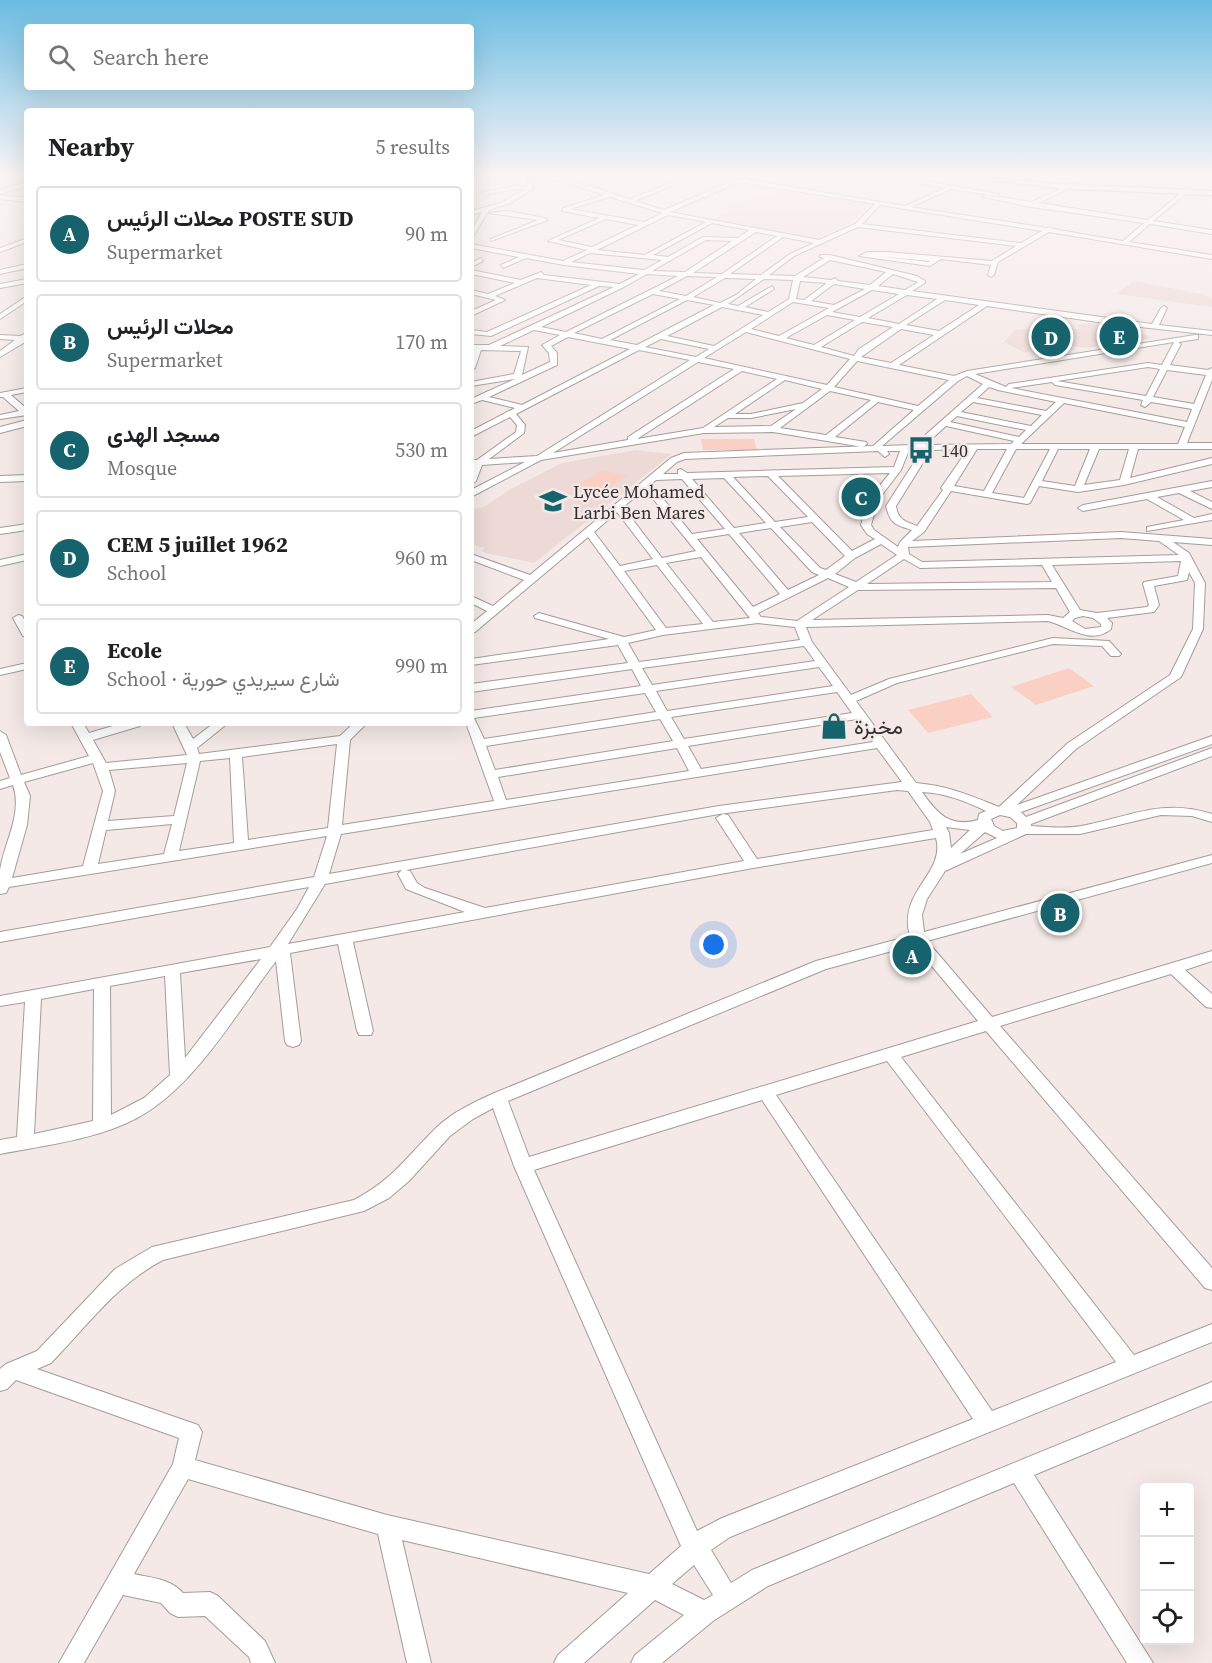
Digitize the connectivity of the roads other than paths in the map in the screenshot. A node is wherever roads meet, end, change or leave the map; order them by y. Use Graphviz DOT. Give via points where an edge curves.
graph roads {
  1 [pos="507,253"];
  2 [pos="586,253"];
  3 [pos="616,253"];
  4 [pos="653,253"];
  5 [pos="680,253"];
  6 [pos="720,253"];
  7 [pos="757,253"];
  8 [pos="798,253"];
  9 [pos="803,253"];
  10 [pos="896,253"];
  11 [pos="1007,253"];
  12 [pos="1191,253"];
  13 [pos="525,256"];
  14 [pos="647,256"];
  15 [pos="1212,256"];
  16 [pos="830,257"];
  17 [pos="474,258"];
  18 [pos="669,259"];
  19 [pos="854,262"];
  20 [pos="564,263"];
  21 [pos="992,263"];
  22 [pos="474,264"];
  23 [pos="0,266"];
  24 [pos="503,266"];
  25 [pos="871,266"];
  26 [pos="24,267"];
  27 [pos="10,270"];
  28 [pos="861,271"];
  29 [pos="0,272"];
  30 [pos="647,272"];
  31 [pos="892,272"];
  32 [pos="474,273"];
  33 [pos="688,273"];
  34 [pos="727,274"];
  35 [pos="765,275"];
  36 [pos="991,275"];
  37 [pos="535,276"];
  38 [pos="852,276"];
  39 [pos="798,277"];
  40 [pos="821,278"];
  41 [pos="837,281"];
  42 [pos="24,282"];
  43 [pos="521,282"];
  44 [pos="921,283"];
  45 [pos="597,284"];
  46 [pos="930,285"];
  47 [pos="0,286"];
  48 [pos="622,286"];
  49 [pos="872,286"];
  50 [pos="939,287"];
  51 [pos="772,288"];
  52 [pos="907,291"];
  53 [pos="653,292"];
  54 [pos="474,293"];
  55 [pos="490,296"];
  56 [pos="945,297"];
  57 [pos="958,297"];
  58 [pos="686,298"];
  59 [pos="792,300"];
  60 [pos="806,302"];
  61 [pos="0,303"];
  62 [pos="987,303"];
  63 [pos="23,304"];
  64 [pos="722,304"];
  65 [pos="833,307"];
  66 [pos="739,308"];
  67 [pos="1164,308"];
  68 [pos="474,313"];
  69 [pos="826,313"];
  70 [pos="770,314"];
  71 [pos="0,317"];
  72 [pos="864,319"];
  73 [pos="1155,325"];
  74 [pos="901,326"];
  75 [pos="535,328"];
  76 [pos="744,329"];
  77 [pos="474,332"];
  78 [pos="567,334"];
  79 [pos="941,334"];
  80 [pos="1212,334"];
  81 [pos="659,336"];
  82 [pos="0,337"];
  83 [pos="24,338"];
  84 [pos="24,339"];
  85 [pos="779,339"];
  86 [pos="603,341"];
  87 [pos="1177,344"];
  88 [pos="475,347"];
  89 [pos="492,347"];
  90 [pos="636,348"];
  91 [pos="715,348"];
  92 [pos="814,348"];
  93 [pos="0,355"];
  94 [pos="854,358"];
  95 [pos="697,360"];
  96 [pos="1050,363"];
  97 [pos="892,366"];
  98 [pos="1165,367"];
  99 [pos="741,368"];
  100 [pos="1119,368"];
  101 [pos="1211,371"];
  102 [pos="970,374"];
  103 [pos="523,376"];
  104 [pos="1072,376"];
  105 [pos="785,377"];
  106 [pos="1042,380"];
  107 [pos="954,381"];
  108 [pos="474,384"];
  109 [pos="988,384"];
  110 [pos="829,388"];
  111 [pos="998,388"];
  112 [pos="24,391"];
  113 [pos="1110,392"];
  114 [pos="3,395"];
  115 [pos="482,397"];
  116 [pos="1149,398"];
  117 [pos="877,399"];
  118 [pos="970,399"];
  119 [pos="1063,400"];
  120 [pos="1212,400"];
  121 [pos="474,401"];
  122 [pos="1200,402"];
  123 [pos="806,404"];
  124 [pos="521,407"];
  125 [pos="921,409"];
  126 [pos="24,411"];
  127 [pos="24,412"];
  128 [pos="511,413"];
  129 [pos="954,413"];
  130 [pos="1048,414"];
  131 [pos="730,416"];
  132 [pos="0,417"];
  133 [pos="1139,417"];
  134 [pos="943,423"];
  135 [pos="24,424"];
  136 [pos="1189,425"];
  137 [pos="773,429"];
  138 [pos="1033,429"];
  139 [pos="0,430"];
  140 [pos="704,430"];
  141 [pos="474,432"];
  142 [pos="827,439"];
  143 [pos="1021,440"];
  144 [pos="627,442"];
  145 [pos="1212,446"];
  146 [pos="928,447"];
  147 [pos="974,447"];
  148 [pos="1012,447"];
  149 [pos="1055,447"];
  150 [pos="1095,447"];
  151 [pos="1180,447"];
  152 [pos="879,448"];
  153 [pos="911,448"];
  154 [pos="1134,448"];
  155 [pos="539,458"];
  156 [pos="674,460"];
  157 [pos="1211,462"];
  158 [pos="475,463"];
  159 [pos="898,467"];
  160 [pos="771,474"];
  161 [pos="726,475"];
  162 [pos="683,476"];
  163 [pos="0,478"];
  164 [pos="24,478"];
  165 [pos="651,481"];
  166 [pos="1124,482"];
  167 [pos="1037,483"];
  168 [pos="1212,484"];
  169 [pos="946,488"];
  170 [pos="1078,489"];
  171 [pos="1181,490"];
  172 [pos="474,492"];
  173 [pos="986,495"];
  174 [pos="1149,496"];
  175 [pos="617,506"];
  176 [pos="1212,506"];
  177 [pos="1083,508"];
  178 [pos="1212,517"];
  179 [pos="813,519"];
  180 [pos="1193,521"];
  181 [pos="774,526"];
  182 [pos="24,527"];
  183 [pos="1150,529"];
  184 [pos="921,530"];
  185 [pos="0,531"];
  186 [pos="589,531"];
  187 [pos="732,531"];
  188 [pos="690,537"];
  189 [pos="1163,539"];
  190 [pos="881,540"];
  191 [pos="1212,542"];
  192 [pos="904,549"];
  193 [pos="1212,549"];
  194 [pos="704,553"];
  195 [pos="851,556"];
  196 [pos="1186,556"];
  197 [pos="24,558"];
  198 [pos="474,558"];
  199 [pos="661,561"];
  200 [pos="1045,561"];
  201 [pos="0,563"];
  202 [pos="618,569"];
  203 [pos="827,574"];
  204 [pos="530,579"];
  205 [pos="1059,585"];
  206 [pos="859,587"];
  207 [pos="786,594"];
  208 [pos="474,600"];
  209 [pos="494,610"];
  210 [pos="1076,613"];
  211 [pos="539,616"];
  212 [pos="755,616"];
  213 [pos="1097,616"];
  214 [pos="1066,622"];
  215 [pos="799,624"];
  216 [pos="710,626"];
  217 [pos="474,627"];
  218 [pos="663,632"];
  219 [pos="1085,637"];
  220 [pos="621,641"];
  221 [pos="807,642"];
  222 [pos="1115,654"];
  223 [pos="474,662"];
  224 [pos="822,663"];
  225 [pos="633,665"];
  226 [pos="24,667"];
  227 [pos="0,672"];
  228 [pos="474,688"];
  229 [pos="840,688"];
  230 [pos="648,689"];
  231 [pos="849,700"];
  232 [pos="663,714"];
  233 [pos="474,715"];
  234 [pos="860,715"];
  235 [pos="79,726"];
  236 [pos="126,726"];
  237 [pos="179,726"];
  238 [pos="219,726"];
  239 [pos="358,726"];
  240 [pos="473,726"];
  241 [pos="0,735"];
  242 [pos="85,738"];
  243 [pos="344,739"];
  244 [pos="1212,740"];
  245 [pos="679,742"];
  246 [pos="479,743"];
  247 [pos="881,744"];
  248 [pos="192,752"];
  249 [pos="1212,752"];
  250 [pos="236,754"];
  251 [pos="99,762"];
  252 [pos="696,771"];
  253 [pos="491,774"];
  254 [pos="19,780"];
  255 [pos="0,785"];
  256 [pos="913,786"];
  257 [pos="501,803"];
  258 [pos="1003,811"];
  259 [pos="930,813"];
  260 [pos="723,818"];
  261 [pos="1212,818"];
  262 [pos="180,819"];
  263 [pos="984,824"];
  264 [pos="100,826"];
  265 [pos="1021,829"];
  266 [pos="334,830"];
  267 [pos="942,833"];
  268 [pos="241,845"];
  269 [pos="171,855"];
  270 [pos="1212,858"];
  271 [pos="753,864"];
  272 [pos="942,867"];
  273 [pos="89,871"];
  274 [pos="405,874"];
  275 [pos="317,886"];
  276 [pos="1,887"];
  277 [pos="486,913"];
  278 [pos="0,937"];
  279 [pos="918,939"];
  280 [pos="345,940"];
  281 [pos="0,946"];
  282 [pos="278,952"];
  283 [pos="1212,956"];
  284 [pos="1174,968"];
  285 [pos="172,971"];
  286 [pos="102,983"];
  287 [pos="33,996"];
  288 [pos="0,1002"];
  289 [pos="1212,1003"];
  290 [pos="989,1024"];
  291 [pos="365,1031"];
  292 [pos="293,1041"];
  293 [pos="890,1054"];
  294 [pos="178,1075"];
  295 [pos="766,1093"];
  296 [pos="498,1098"];
  297 [pos="102,1125"];
  298 [pos="26,1141"];
  299 [pos="0,1146"];
  300 [pos="523,1166"];
  301 [pos="1212,1282"];
  302 [pos="1212,1333"];
  303 [pos="1131,1366"];
  304 [pos="6,1376"];
  305 [pos="1212,1391"];
  306 [pos="988,1423"];
  307 [pos="183,1467"];
  308 [pos="1019,1471"];
  309 [pos="387,1526"];
  310 [pos="696,1550"];
  311 [pos="117,1582"];
  312 [pos="654,1587"];
  313 [pos="727,1598"];
  314 [pos="705,1613"];
  315 [pos="71,1663"];
  316 [pos="263,1663"];
  317 [pos="419,1663"];
  318 [pos="566,1663"];
  319 [pos="643,1663"];
  320 [pos="1141,1663"];
  1 -- 13 [label="street"];
  2 -- 20 [label="street"];
  3 -- 14 [label="street"];
  4 -- 14 [label="street"];
  5 -- 18 [label="street"];
  6 -- 33 [label="street"];
  7 -- 34 [label="street"];
  8 -- 35 [label="street"];
  9 -- 16 [label="street"];
  10 -- 21 [label="street" via="891,257 930,264 940,257"];
  11 -- 21 [label="street"];
  12 -- 15 [label="street"];
  13 -- 20 [label="street"];
  13 -- 24 [label="street"];
  14 -- 18 [label="street"];
  16 -- 19 [label="street"];
  16 -- 39 [label="street"];
  17 -- 22 [label="street" via="481,260"];
  18 -- 30 [label="street"];
  19 -- 25 [label="street"];
  19 -- 40 [label="street"];
  20 -- 30 [label="street"];
  20 -- 37 [label="street"];
  21 -- 36 [label="street"];
  23 -- 27 [label="street"];
  25 -- 28 [label="street"];
  25 -- 31 [label="street"];
  26 -- 27 [label="street"];
  27 -- 29 [label="street"];
  30 -- 33 [label="street"];
  30 -- 48 [label="street"];
  31 -- 44 [label="street" via="915,277"];
  31 -- 49 [label="street"];
  32 -- 43 [label="street"];
  33 -- 34 [label="street"];
  33 -- 53 [label="street"];
  34 -- 35 [label="street"];
  34 -- 58 [label="street"];
  35 -- 39 [label="street"];
  35 -- 64 [label="street"];
  37 -- 43 [label="street"];
  37 -- 45 [label="street"];
  38 -- 41 [label="street"];
  39 -- 40 [label="street"];
  39 -- 41 [label="street"];
  39 -- 59 [label="street"];
  40 -- 41 [label="street"];
  41 -- 49 [label="street"];
  41 -- 60 [label="street"];
  42 -- 47 [label="street"];
  43 -- 55 [label="street"];
  44 -- 46 [label="street"];
  44 -- 52 [label="street"];
  45 -- 48 [label="street"];
  45 -- 77 [label="street" via="488,334"];
  48 -- 53 [label="street"];
  48 -- 75 [label="street"];
  49 -- 52 [label="street"];
  49 -- 65 [label="street"];
  50 -- 57 [label="street"];
  51 -- 66 [label="street"];
  52 -- 56 [label="street"];
  52 -- 57 [label="street"];
  52 -- 72 [label="street"];
  53 -- 58 [label="street"];
  53 -- 78 [label="street"];
  54 -- 55 [label="street"];
  55 -- 68 [label="street" via="502,300"];
  56 -- 62 [label="street"];
  56 -- 74 [label="street"];
  57 -- 73 [label="street"];
  58 -- 64 [label="street"];
  58 -- 86 [label="street"];
  59 -- 60 [label="street"];
  59 -- 70 [label="street"];
  60 -- 65 [label="street"];
  61 -- 63 [label="street"];
  62 -- 79 [label="street"];
  62 -- 80 [label="street"];
  63 -- 71 [label="street"];
  64 -- 66 [label="street"];
  64 -- 81 [label="street"];
  65 -- 69 [label="street"];
  66 -- 70 [label="street"];
  67 -- 73 [label="street"];
  69 -- 72 [label="street"];
  69 -- 85 [label="street"];
  70 -- 76 [label="street"];
  72 -- 74 [label="street"];
  72 -- 92 [label="street"];
  73 -- 80 [label="street"];
  74 -- 79 [label="street"];
  74 -- 94 [label="street"];
  75 -- 78 [label="street"];
  75 -- 89 [label="street"];
  76 -- 85 [label="street"];
  76 -- 91 [label="street"];
  78 -- 86 [label="street"];
  78 -- 103 [label="street" via="546,345 553,352 554,363"];
  79 -- 97 [label="street"];
  80 -- 87 [label="street"];
  80 -- 102 [label="street"];
  81 -- 90 [label="street"];
  81 -- 91 [label="street"];
  82 -- 83 [label="street"];
  84 -- 93 [label="street"];
  85 -- 92 [label="street"];
  86 -- 90 [label="street"];
  87 -- 96 [label="street"];
  87 -- 98 [label="street"];
  88 -- 89 [label="street"];
  89 -- 103 [label="street" via="525,349"];
  90 -- 95 [label="street"];
  90 -- 124 [label="street"];
  91 -- 95 [label="street"];
  92 -- 94 [label="street"];
  94 -- 97 [label="street"];
  94 -- 110 [label="street"];
  95 -- 99 [label="street"];
  95 -- 155 [label="street"];
  96 -- 102 [label="street"];
  96 -- 104 [label="street"];
  97 -- 107 [label="street"];
  98 -- 100 [label="street"];
  98 -- 101 [label="street"];
  98 -- 116 [label="street"];
  99 -- 105 [label="street"];
  99 -- 144 [label="street"];
  100 -- 104 [label="street"];
  100 -- 113 [label="street"];
  101 -- 122 [label="street"];
  102 -- 107 [label="street"];
  102 -- 109 [label="street"];
  103 -- 108 [label="street"];
  103 -- 115 [label="street"];
  104 -- 106 [label="street"];
  105 -- 110 [label="street"];
  105 -- 131 [label="street"];
  106 -- 111 [label="street"];
  106 -- 113 [label="street"];
  107 -- 125 [label="street"];
  109 -- 111 [label="street"];
  109 -- 118 [label="street"];
  110 -- 117 [label="street"];
  110 -- 123 [label="street"];
  111 -- 119 [label="street"];
  112 -- 114 [label="street"];
  113 -- 116 [label="street"];
  114 -- 126 [label="street"];
  115 -- 121 [label="street"];
  115 -- 124 [label="street"];
  116 -- 122 [label="street"];
  116 -- 133 [label="street"];
  117 -- 125 [label="street"];
  117 -- 142 [label="street"];
  118 -- 129 [label="street"];
  118 -- 130 [label="street"];
  119 -- 130 [label="street"];
  119 -- 133 [label="street"];
  120 -- 122 [label="street"];
  122 -- 136 [label="street"];
  123 -- 131 [label="street" via="751,416"];
  123 -- 137 [label="street"];
  124 -- 128 [label="street"];
  125 -- 152 [label="street"];
  127 -- 132 [label="street"];
  128 -- 141 [label="street"];
  128 -- 158 [label="street" via="521,425 520,433"];
  129 -- 134 [label="street"];
  129 -- 138 [label="street"];
  130 -- 138 [label="street"];
  131 -- 140 [label="street"];
  133 -- 136 [label="street"];
  134 -- 143 [label="street"];
  134 -- 153 [label="street"];
  135 -- 139 [label="street"];
  136 -- 151 [label="street"];
  137 -- 140 [label="street"];
  137 -- 142 [label="street"];
  138 -- 143 [label="street"];
  140 -- 144 [label="street"];
  142 -- 152 [label="street"];
  143 -- 148 [label="street"];
  144 -- 155 [label="street"];
  145 -- 151 [label="street"];
  146 -- 147 [label="street"];
  146 -- 153 [label="street"];
  146 -- 184 [label="street" via="891,506 893,518 900,524"];
  147 -- 148 [label="street"];
  147 -- 169 [label="street"];
  148 -- 149 [label="street"];
  148 -- 173 [label="street"];
  149 -- 150 [label="street"];
  149 -- 167 [label="street"];
  150 -- 154 [label="street"];
  150 -- 170 [label="street"];
  151 -- 154 [label="street"];
  152 -- 153 [label="street"];
  152 -- 156 [label="street"];
  152 -- 159 [label="street"];
  153 -- 159 [label="street"];
  154 -- 166 [label="street"];
  155 -- 158 [label="street"];
  155 -- 172 [label="street"];
  156 -- 162 [label="street"];
  156 -- 165 [label="street"];
  157 -- 166 [label="street"];
  159 -- 160 [label="street"];
  159 -- 190 [label="street" via="868,510 866,525"];
  160 -- 161 [label="street"];
  160 -- 179 [label="street"];
  161 -- 162 [label="street"];
  161 -- 181 [label="street"];
  162 -- 165 [label="street"];
  162 -- 187 [label="street"];
  163 -- 164 [label="street"];
  165 -- 175 [label="street"];
  165 -- 188 [label="street"];
  166 -- 170 [label="street"];
  167 -- 170 [label="street"];
  167 -- 173 [label="street" via="1027,501"];
  168 -- 171 [label="street"];
  169 -- 173 [label="street"];
  169 -- 184 [label="street"];
  171 -- 174 [label="street"];
  171 -- 176 [label="street"];
  174 -- 177 [label="street"];
  174 -- 180 [label="street"];
  175 -- 186 [label="street"];
  175 -- 199 [label="street"];
  178 -- 180 [label="street"];
  179 -- 181 [label="street"];
  179 -- 195 [label="street"];
  180 -- 183 [label="street"];
  181 -- 187 [label="street"];
  181 -- 203 [label="street" via="816,570"];
  182 -- 185 [label="street"];
  184 -- 192 [label="street"];
  186 -- 202 [label="street"];
  186 -- 204 [label="street"];
  187 -- 188 [label="street"];
  187 -- 207 [label="street"];
  188 -- 194 [label="street"];
  189 -- 191 [label="street"];
  189 -- 192 [label="street" via="1121,535"];
  189 -- 196 [label="street"];
  190 -- 192 [label="street"];
  190 -- 195 [label="street"];
  192 -- 200 [label="street" via="920,565"];
  192 -- 206 [label="street"];
  193 -- 196 [label="street"];
  194 -- 199 [label="street"];
  194 -- 212 [label="street"];
  195 -- 203 [label="street"];
  196 -- 200 [label="street"];
  196 -- 213 [label="street" via="1182,578 1148,584 1154,605 1150,610"];
  196 -- 258 [label="street" via="1200,583 1198,629 1175,677 1072,746"];
  197 -- 201 [label="street"];
  198 -- 204 [label="street"];
  199 -- 202 [label="street"];
  199 -- 216 [label="street"];
  200 -- 205 [label="street"];
  202 -- 218 [label="street"];
  203 -- 206 [label="street"];
  203 -- 207 [label="street"];
  204 -- 209 [label="street"];
  205 -- 206 [label="street"];
  205 -- 210 [label="street"];
  206 -- 215 [label="street"];
  207 -- 212 [label="street"];
  208 -- 209 [label="street"];
  209 -- 217 [label="street"];
  210 -- 213 [label="street"];
  210 -- 214 [label="street" via="1067,617"];
  211 -- 220 [label="street"];
  212 -- 215 [label="street"];
  212 -- 216 [label="street"];
  213 -- 219 [label="street" via="1108,626"];
  214 -- 215 [label="street" via="1048,618"];
  214 -- 219 [label="street"];
  215 -- 221 [label="street"];
  216 -- 218 [label="street"];
  218 -- 220 [label="street"];
  219 -- 222 [label="street" via="1105,643"];
  219 -- 231 [label="street" via="1053,640 893,681"];
  220 -- 223 [label="street"];
  220 -- 225 [label="street"];
  221 -- 224 [label="street"];
  221 -- 225 [label="street"];
  224 -- 229 [label="street"];
  224 -- 230 [label="street"];
  225 -- 228 [label="street"];
  225 -- 230 [label="street"];
  226 -- 227 [label="street"];
  229 -- 231 [label="street"];
  229 -- 232 [label="street"];
  230 -- 232 [label="street"];
  230 -- 233 [label="street"];
  231 -- 234 [label="street"];
  232 -- 245 [label="street"];
  232 -- 246 [label="street"];
  234 -- 245 [label="street"];
  234 -- 247 [label="street"];
  235 -- 242 [label="street"];
  236 -- 242 [label="street"];
  237 -- 248 [label="street"];
  238 -- 248 [label="street"];
  239 -- 243 [label="street"];
  240 -- 246 [label="street"];
  241 -- 254 [label="street"];
  242 -- 251 [label="street"];
  243 -- 250 [label="street"];
  243 -- 266 [label="street"];
  244 -- 258 [label="street"];
  245 -- 252 [label="street"];
  245 -- 253 [label="street"];
  246 -- 253 [label="street"];
  247 -- 252 [label="street"];
  247 -- 256 [label="street"];
  248 -- 250 [label="street"];
  248 -- 251 [label="street"];
  248 -- 262 [label="street"];
  249 -- 265 [label="street"];
  250 -- 268 [label="street"];
  251 -- 254 [label="street"];
  251 -- 264 [label="street" via="109,791"];
  252 -- 257 [label="street"];
  253 -- 257 [label="street"];
  254 -- 255 [label="street"];
  254 -- 276 [label="street" via="22,809"];
  256 -- 258 [label="street" via="938,789"];
  256 -- 259 [label="street"];
  256 -- 260 [label="street" via="902,791"];
  256 -- 275 [label="street" via="718,810"];
  257 -- 266 [label="street"];
  258 -- 263 [label="street" via="989,813"];
  258 -- 265 [label="street"];
  259 -- 263 [label="street" via="949,825"];
  259 -- 267 [label="street"];
  260 -- 271 [label="street"];
  260 -- 274 [label="street"];
  261 -- 265 [label="street" via="1164,810 1074,831"];
  262 -- 264 [label="street"];
  262 -- 269 [label="street"];
  263 -- 265 [label="street" via="998,834"];
  263 -- 272 [label="street" via="959,844"];
  264 -- 273 [label="street"];
  265 -- 272 [label="street"];
  266 -- 268 [label="street"];
  266 -- 275 [label="street"];
  267 -- 271 [label="street"];
  267 -- 272 [label="street"];
  268 -- 269 [label="street"];
  269 -- 273 [label="street"];
  270 -- 279 [label="street"];
  271 -- 277 [label="street"];
  272 -- 279 [label="street" via="916,908"];
  273 -- 276 [label="street"];
  274 -- 275 [label="street"];
  274 -- 277 [label="street" via="411,886 420,891"];
  275 -- 278 [label="street"];
  275 -- 281 [label="street"];
  275 -- 282 [label="street"];
  277 -- 280 [label="street"];
  279 -- 290 [label="street" via="932,961"];
  279 -- 296 [label="street" via="821,965"];
  280 -- 282 [label="street"];
  280 -- 291 [label="street"];
  282 -- 285 [label="street"];
  282 -- 292 [label="street"];
  282 -- 294 [label="street"];
  283 -- 284 [label="street"];
  284 -- 289 [label="street"];
  284 -- 290 [label="street"];
  285 -- 286 [label="street"];
  285 -- 294 [label="street"];
  286 -- 287 [label="street"];
  286 -- 297 [label="street"];
  287 -- 288 [label="street"];
  287 -- 298 [label="street"];
  290 -- 293 [label="street"];
  290 -- 301 [label="street"];
  293 -- 295 [label="street"];
  293 -- 303 [label="street"];
  294 -- 297 [label="street" via="158,1096 132,1113"];
  295 -- 300 [label="street"];
  295 -- 306 [label="street"];
  296 -- 300 [label="street"];
  296 -- 304 [label="street" via="444,1131 403,1176 358,1206 159,1253 139,1263 122,1275 44,1357"];
  297 -- 298 [label="street"];
  298 -- 299 [label="street"];
  300 -- 310 [label="street" via="626,1403"];
  302 -- 303 [label="street"];
  303 -- 306 [label="street"];
  304 -- 307 [label="street" via="191,1432"];
  305 -- 308 [label="street"];
  306 -- 310 [label="street" via="722,1529"];
  307 -- 309 [label="street"];
  307 -- 311 [label="street"];
  308 -- 313 [label="street" via="760,1578"];
  308 -- 320 [label="street"];
  309 -- 312 [label="street"];
  309 -- 317 [label="street"];
  310 -- 312 [label="street"];
  310 -- 313 [label="street"];
  311 -- 315 [label="street"];
  311 -- 316 [label="street" via="168,1593 178,1605 210,1604 257,1649"];
  312 -- 314 [label="street"];
  312 -- 318 [label="street"];
  313 -- 314 [label="street"];
  314 -- 319 [label="street"];
}
